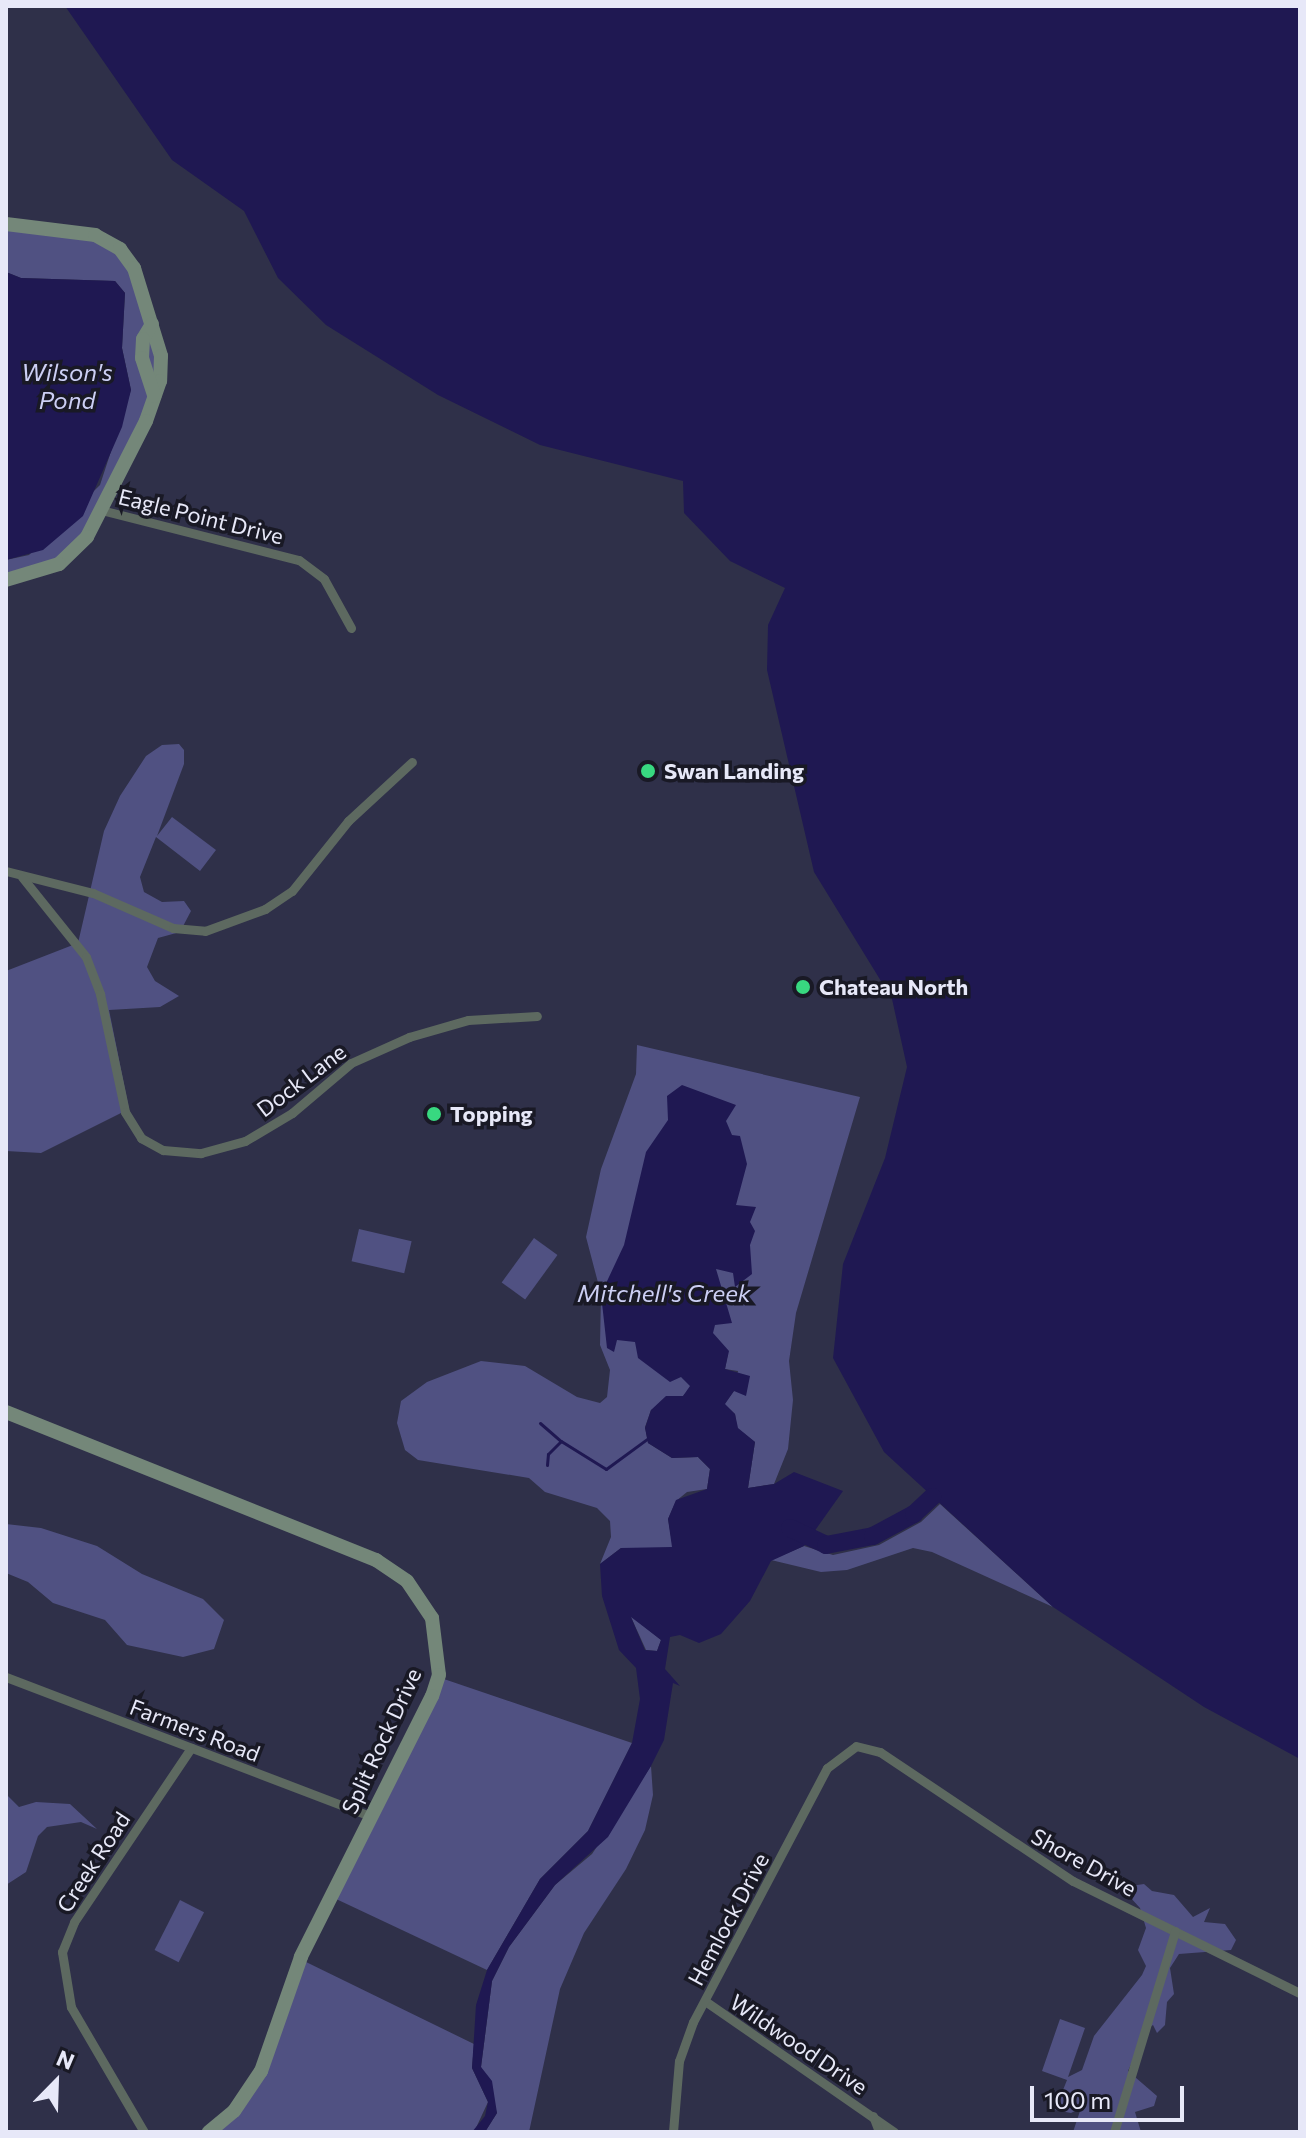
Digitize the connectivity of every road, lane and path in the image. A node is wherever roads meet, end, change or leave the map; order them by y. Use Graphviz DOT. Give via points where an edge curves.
graph roads {
  1 [pos="6,224"];
  2 [pos="101,510"];
  3 [pos="6,580"];
  4 [pos="351,628"];
  5 [pos="412,762"];
  6 [pos="6,871"];
  7 [pos="22,877"];
  8 [pos="537,1016"];
  9 [pos="6,1412"];
  10 [pos="6,1677"];
  11 [pos="860,1747"];
  12 [pos="191,1748"];
  13 [pos="370,1816"];
  14 [pos="1175,1931"];
  15 [pos="1300,1993"];
  16 [pos="705,2001"];
  17 [pos="873,2116"];
  18 [pos="144,2132"];
  19 [pos="209,2132"];
  20 [pos="673,2132"];
  21 [pos="879,2132"];
  22 [pos="894,2132"];
  23 [pos="1114,2132"];
  1 -- 2 [label="street" via="105,239 134,268 161,356 154,396"];
  2 -- 3 [label="street" via="70,557"];
  2 -- 4 [label="street, Eagle Point Drive" via="299,560 324,579"];
  5 -- 7 [label="street" via="348,821 292,891 235,922 205,931 173,928 93,893"];
  6 -- 7 [label="street"];
  7 -- 8 [label="street, Dock Lane" via="86,957 100,994 125,1112 141,1138 163,1150 201,1153 245,1141 292,1113 351,1063 409,1037 468,1020"];
  9 -- 13 [label="street, Split Rock Drive" via="376,1560 407,1581 432,1618 439,1675"];
  10 -- 12 [label="street, Farmers Road"];
  11 -- 14 [label="street, Shore Drive" via="880,1752 1073,1881"];
  11 -- 16 [label="street, Hemlock Drive" via="847,1749 827,1768"];
  12 -- 13 [label="street, Farmers Road"];
  12 -- 18 [label="street, Creek Road" via="74,1922 62,1952 71,2007"];
  13 -- 19 [label="street, Split Rock Drive" via="301,1957 261,2071 234,2111"];
  14 -- 15 [label="street, Shore Drive"];
  14 -- 23 [label="street"];
  16 -- 17 [label="street, Wildwood Drive"];
  16 -- 20 [label="street, Hemlock Drive" via="684,2043"];
  17 -- 21 [label="street, Wildwood Drive"];
  17 -- 22 [label="street, Wildwood Drive"];
}
